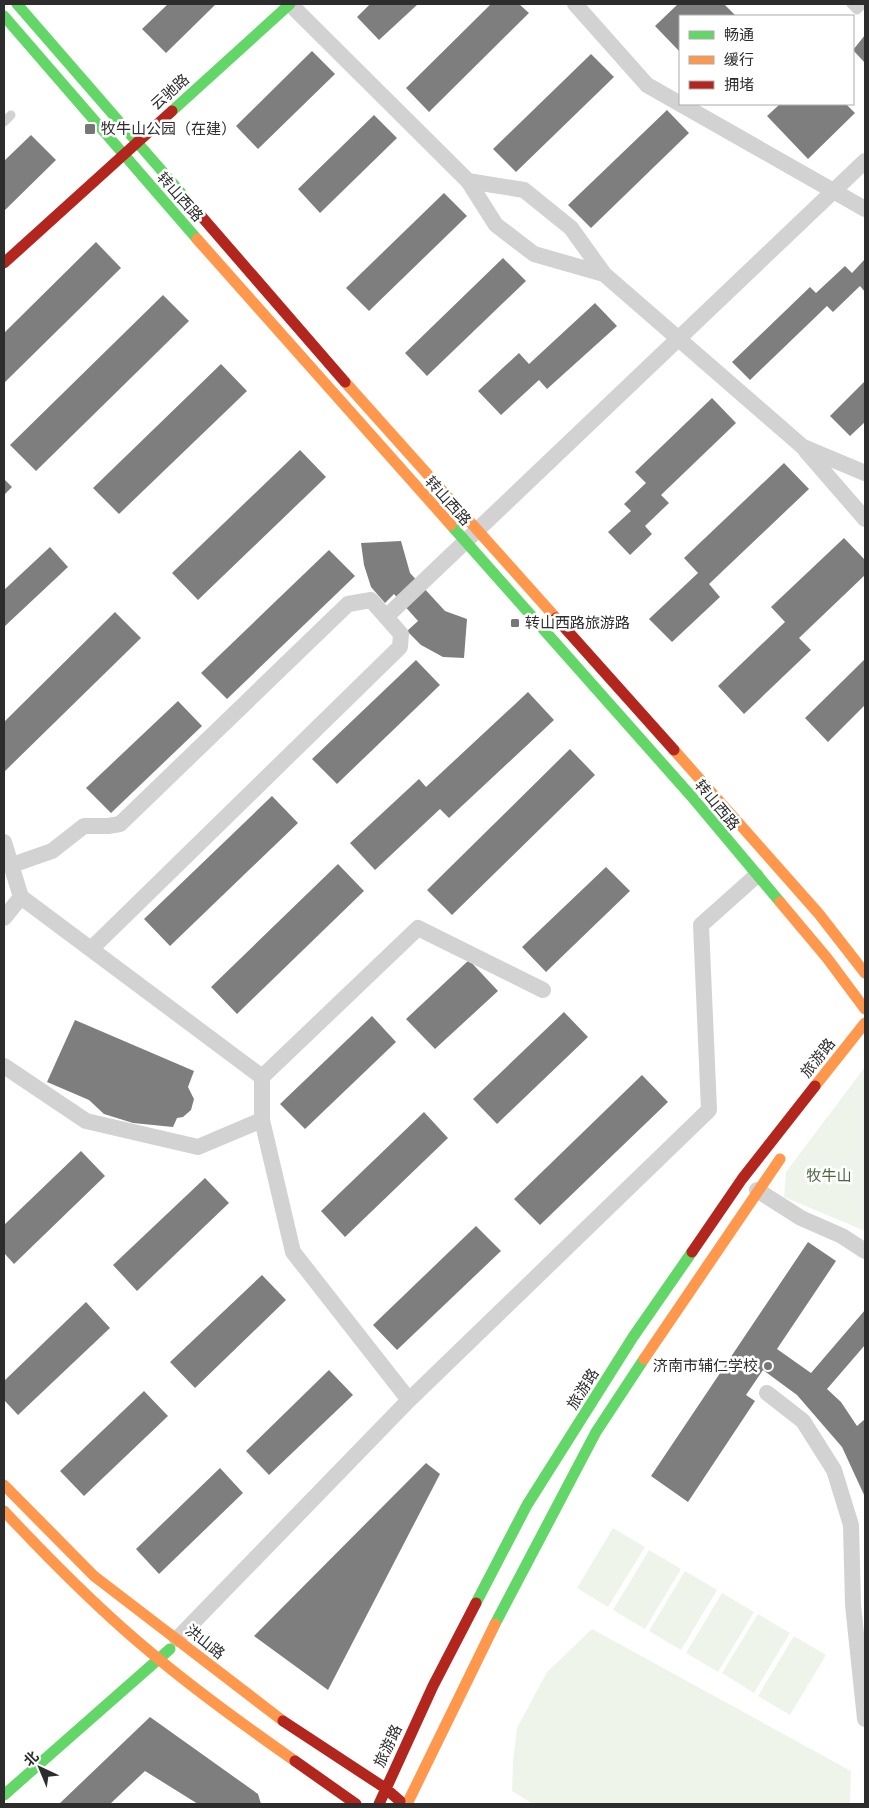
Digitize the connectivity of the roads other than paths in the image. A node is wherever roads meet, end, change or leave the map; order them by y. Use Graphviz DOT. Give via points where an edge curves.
graph roads {
  1 [pos="17,4"];
  2 [pos="290,4"];
  3 [pos="575,4"];
  4 [pos="851,4"];
  5 [pos="863,4"];
  6 [pos="4,16"];
  7 [pos="679,103"];
  8 [pos="682,105"];
  9 [pos="136,143"];
  10 [pos="122,155"];
  11 [pos="865,161"];
  12 [pos="468,182"];
  13 [pos="834,191"];
  14 [pos="865,209"];
  15 [pos="4,263"];
  16 [pos="604,274"];
  17 [pos="679,339"];
  18 [pos="803,447"];
  19 [pos="865,473"];
  20 [pos="865,519"];
  21 [pos="478,531"];
  22 [pos="465,543"];
  23 [pos="386,617"];
  24 [pos="4,842"];
  25 [pos="12,866"];
  26 [pos="756,876"];
  27 [pos="21,897"];
  28 [pos="4,918"];
  29 [pos="91,949"];
  30 [pos="865,973"];
  31 [pos="543,990"];
  32 [pos="865,1010"];
  33 [pos="865,1023"];
  34 [pos="4,1066"];
  35 [pos="262,1077"];
  36 [pos="262,1120"];
  37 [pos="786,1151"];
  38 [pos="757,1190"];
  39 [pos="865,1251"];
  40 [pos="767,1393"];
  41 [pos="409,1400"];
  42 [pos="4,1485"];
  43 [pos="4,1511"];
  44 [pos="859,1558"];
  45 [pos="177,1640"];
  46 [pos="160,1660"];
  47 [pos="865,1719"];
  48 [pos="385,1788"];
  49 [pos="4,1794"];
  50 [pos="356,1804"];
  51 [pos="379,1804"];
  52 [pos="403,1804"];
  53 [pos="408,1804"];
  1 -- 9 [label="main road, 转山西路"];
  2 -- 9 [label="main road, 云驰路"];
  2 -- 12 [label="street"];
  3 -- 7 [label="street" via="647,85"];
  4 -- 5 [label="lane" via="857,10"];
  6 -- 10 [label="main road, 转山西路"];
  8 -- 13 [label="street"];
  9 -- 10 [label="main road, 云驰路"];
  9 -- 21 [label="main road, 转山西路"];
  10 -- 15 [label="main road, 云驰路"];
  10 -- 22 [label="main road, 转山西路"];
  11 -- 13 [label="street"];
  12 -- 16 [label="street" via="496,225 534,254"];
  12 -- 16 [label="street" via="524,190 571,228"];
  13 -- 14 [label="street"];
  13 -- 17 [label="street"];
  16 -- 17 [label="street"];
  17 -- 18 [label="street"];
  17 -- 21 [label="street"];
  18 -- 19 [label="street"];
  18 -- 20 [label="street"];
  21 -- 22 [label="street"];
  21 -- 30 [label="main road, 转山西路" via="741,826"];
  22 -- 23 [label="street"];
  22 -- 26 [label="main road, 转山西路" via="692,797"];
  23 -- 25 [label="street" via="371,600 348,604 120,824 84,826 52,852"];
  23 -- 29 [label="street" via="401,634 400,647"];
  24 -- 25 [label="street"];
  25 -- 27 [label="street"];
  26 -- 32 [label="main road, 转山西路" via="827,958"];
  26 -- 41 [label="street" via="701,925 710,1110"];
  27 -- 28 [label="street"];
  27 -- 29 [label="street"];
  29 -- 35 [label="street"];
  31 -- 35 [label="street" via="418,928"];
  33 -- 48 [label="main road, 旅游路" via="742,1179 633,1337 527,1505 433,1686"];
  34 -- 36 [label="street" via="86,1121 198,1147"];
  35 -- 36 [label="street"];
  36 -- 41 [label="street" via="293,1252"];
  37 -- 38 [label="main road"];
  38 -- 39 [label="street" via="801,1218 842,1236"];
  38 -- 53 [label="main road" via="596,1432 501,1612"];
  40 -- 44 [label="street" via="803,1422 834,1470"];
  41 -- 45 [label="street"];
  42 -- 45 [label="main road, 洪山路" via="94,1576"];
  43 -- 46 [label="main road" via="120,1627"];
  44 -- 47 [label="street" via="853,1604"];
  45 -- 46 [label="main road"];
  45 -- 48 [label="main road, 洪山路" via="282,1721"];
  46 -- 49 [label="main road"];
  46 -- 50 [label="main road" via="281,1753"];
  48 -- 51 [label="main road, 旅游路"];
  48 -- 52 [label="main road, 洪山路"];
}
